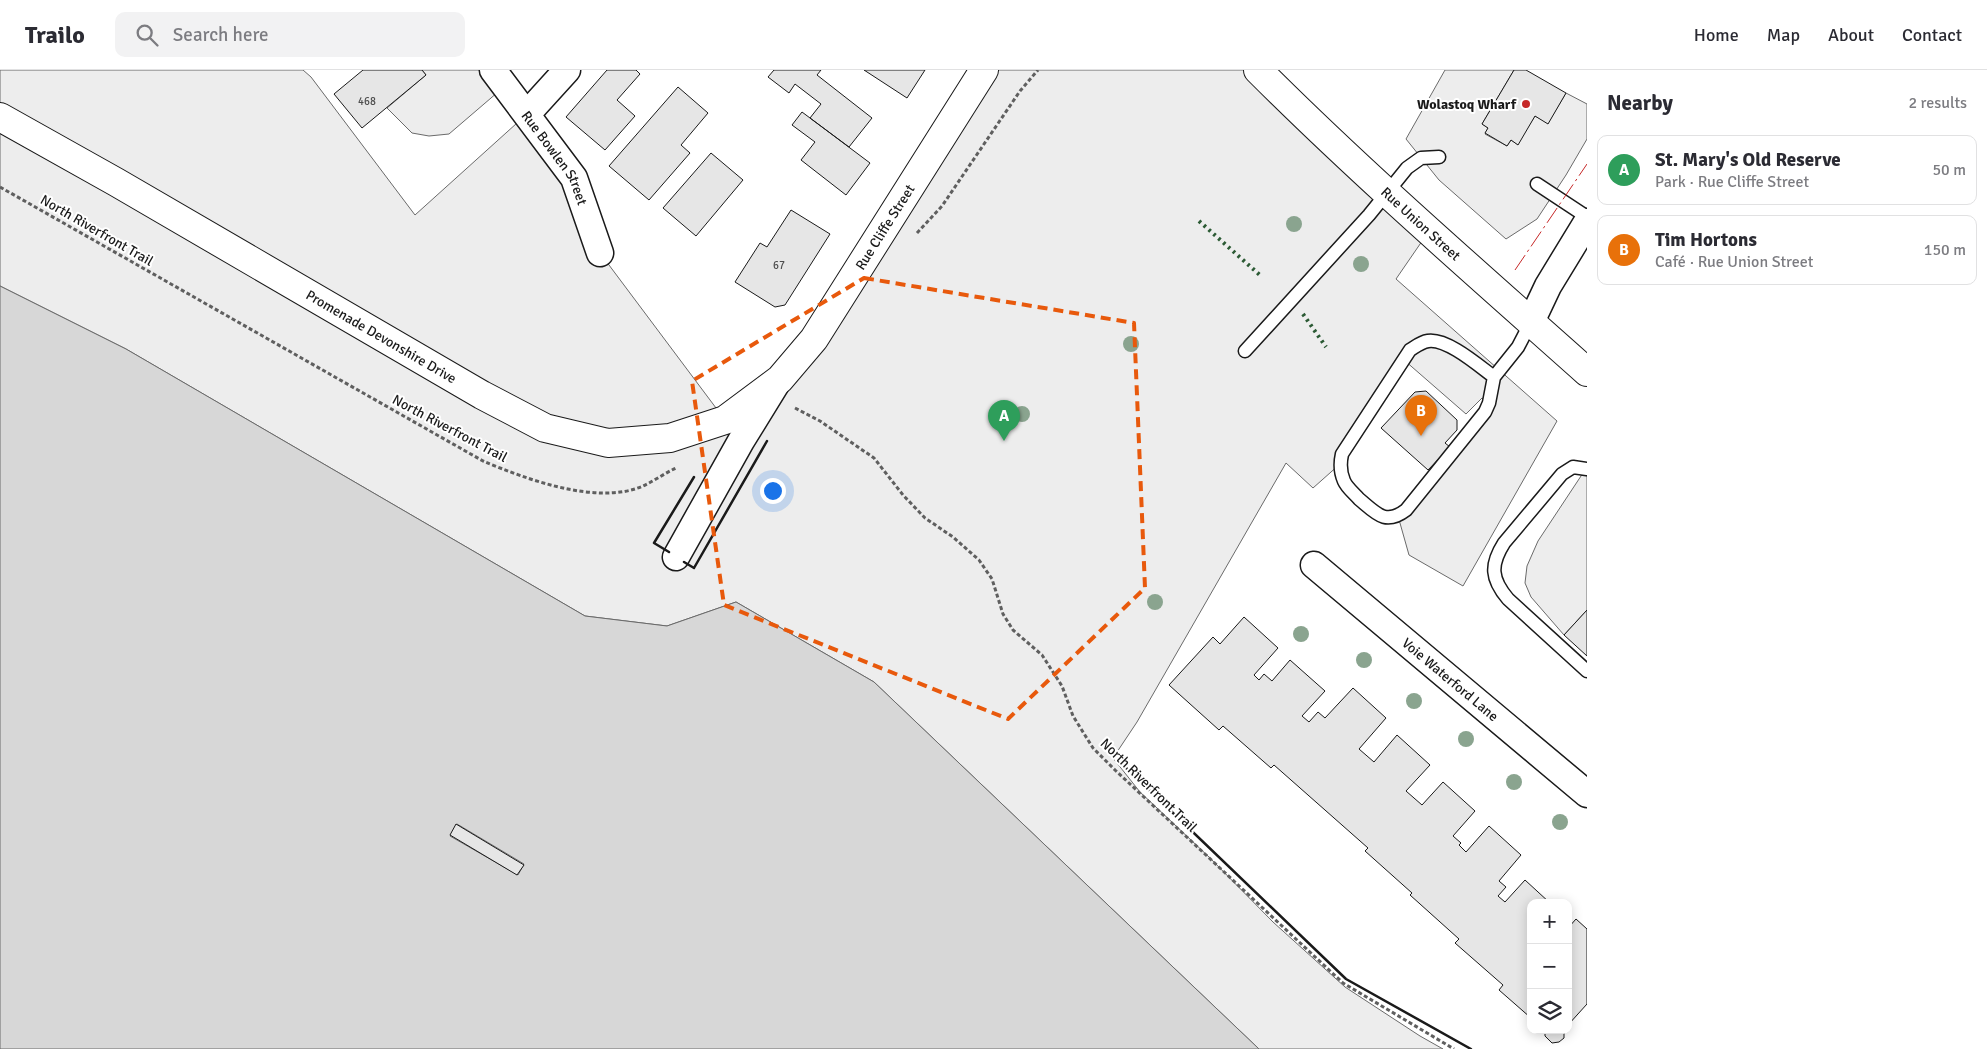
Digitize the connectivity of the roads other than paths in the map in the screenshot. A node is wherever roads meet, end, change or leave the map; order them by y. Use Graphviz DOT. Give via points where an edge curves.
graph roads {
  1 [pos="493,70"];
  2 [pos="567,70"];
  3 [pos="991,70"];
  4 [pos="1258,70"];
  5 [pos="977,79"];
  6 [pos="527,114"];
  7 [pos="0,117"];
  8 [pos="1438,157"];
  9 [pos="1537,184"];
  10 [pos="1387,192"];
  11 [pos="1587,217"];
  12 [pos="1587,222"];
  13 [pos="600,253"];
  14 [pos="1531,322"];
  15 [pos="1244,351"];
  16 [pos="1587,372"];
  17 [pos="1494,377"];
  18 [pos="780,378"];
  19 [pos="1587,469"];
  20 [pos="676,557"];
  21 [pos="1314,564"];
  22 [pos="1587,671"];
  23 [pos="1587,794"];
  1 -- 6 [label="street, Rue Bowlen Street"];
  2 -- 6 [label="street"];
  3 -- 5 [label="main road, Rue Cliffe Street"];
  4 -- 10 [label="main road, Rue Union Street"];
  5 -- 18 [label="main road, Rue Cliffe Street" via="814,339"];
  6 -- 13 [label="street, Rue Bowlen Street" via="574,178"];
  7 -- 18 [label="main road, Promenade Devonshire Drive" via="482,395 545,428 608,443 670,438 725,420"];
  8 -- 10 [label="lane" via="1421,158 1407,168"];
  9 -- 11 [label="lane"];
  10 -- 14 [label="main road, Rue Union Street"];
  10 -- 15 [label="lane" via="1370,215"];
  12 -- 14 [label="street" via="1548,286"];
  14 -- 16 [label="main road, Rue Union Street"];
  14 -- 17 [label="lane" via="1518,348"];
  17 -- 17 [label="lane" via="1439,342 1428,341 1410,350 1342,454 1340,464 1344,482 1378,516 1398,516 1485,412"];
  18 -- 20 [label="street"];
  19 -- 22 [label="lane" via="1573,467 1562,474 1504,543 1494,566 1495,578 1508,600"];
  21 -- 23 [label="street, Voie Waterford Lane"];
}
